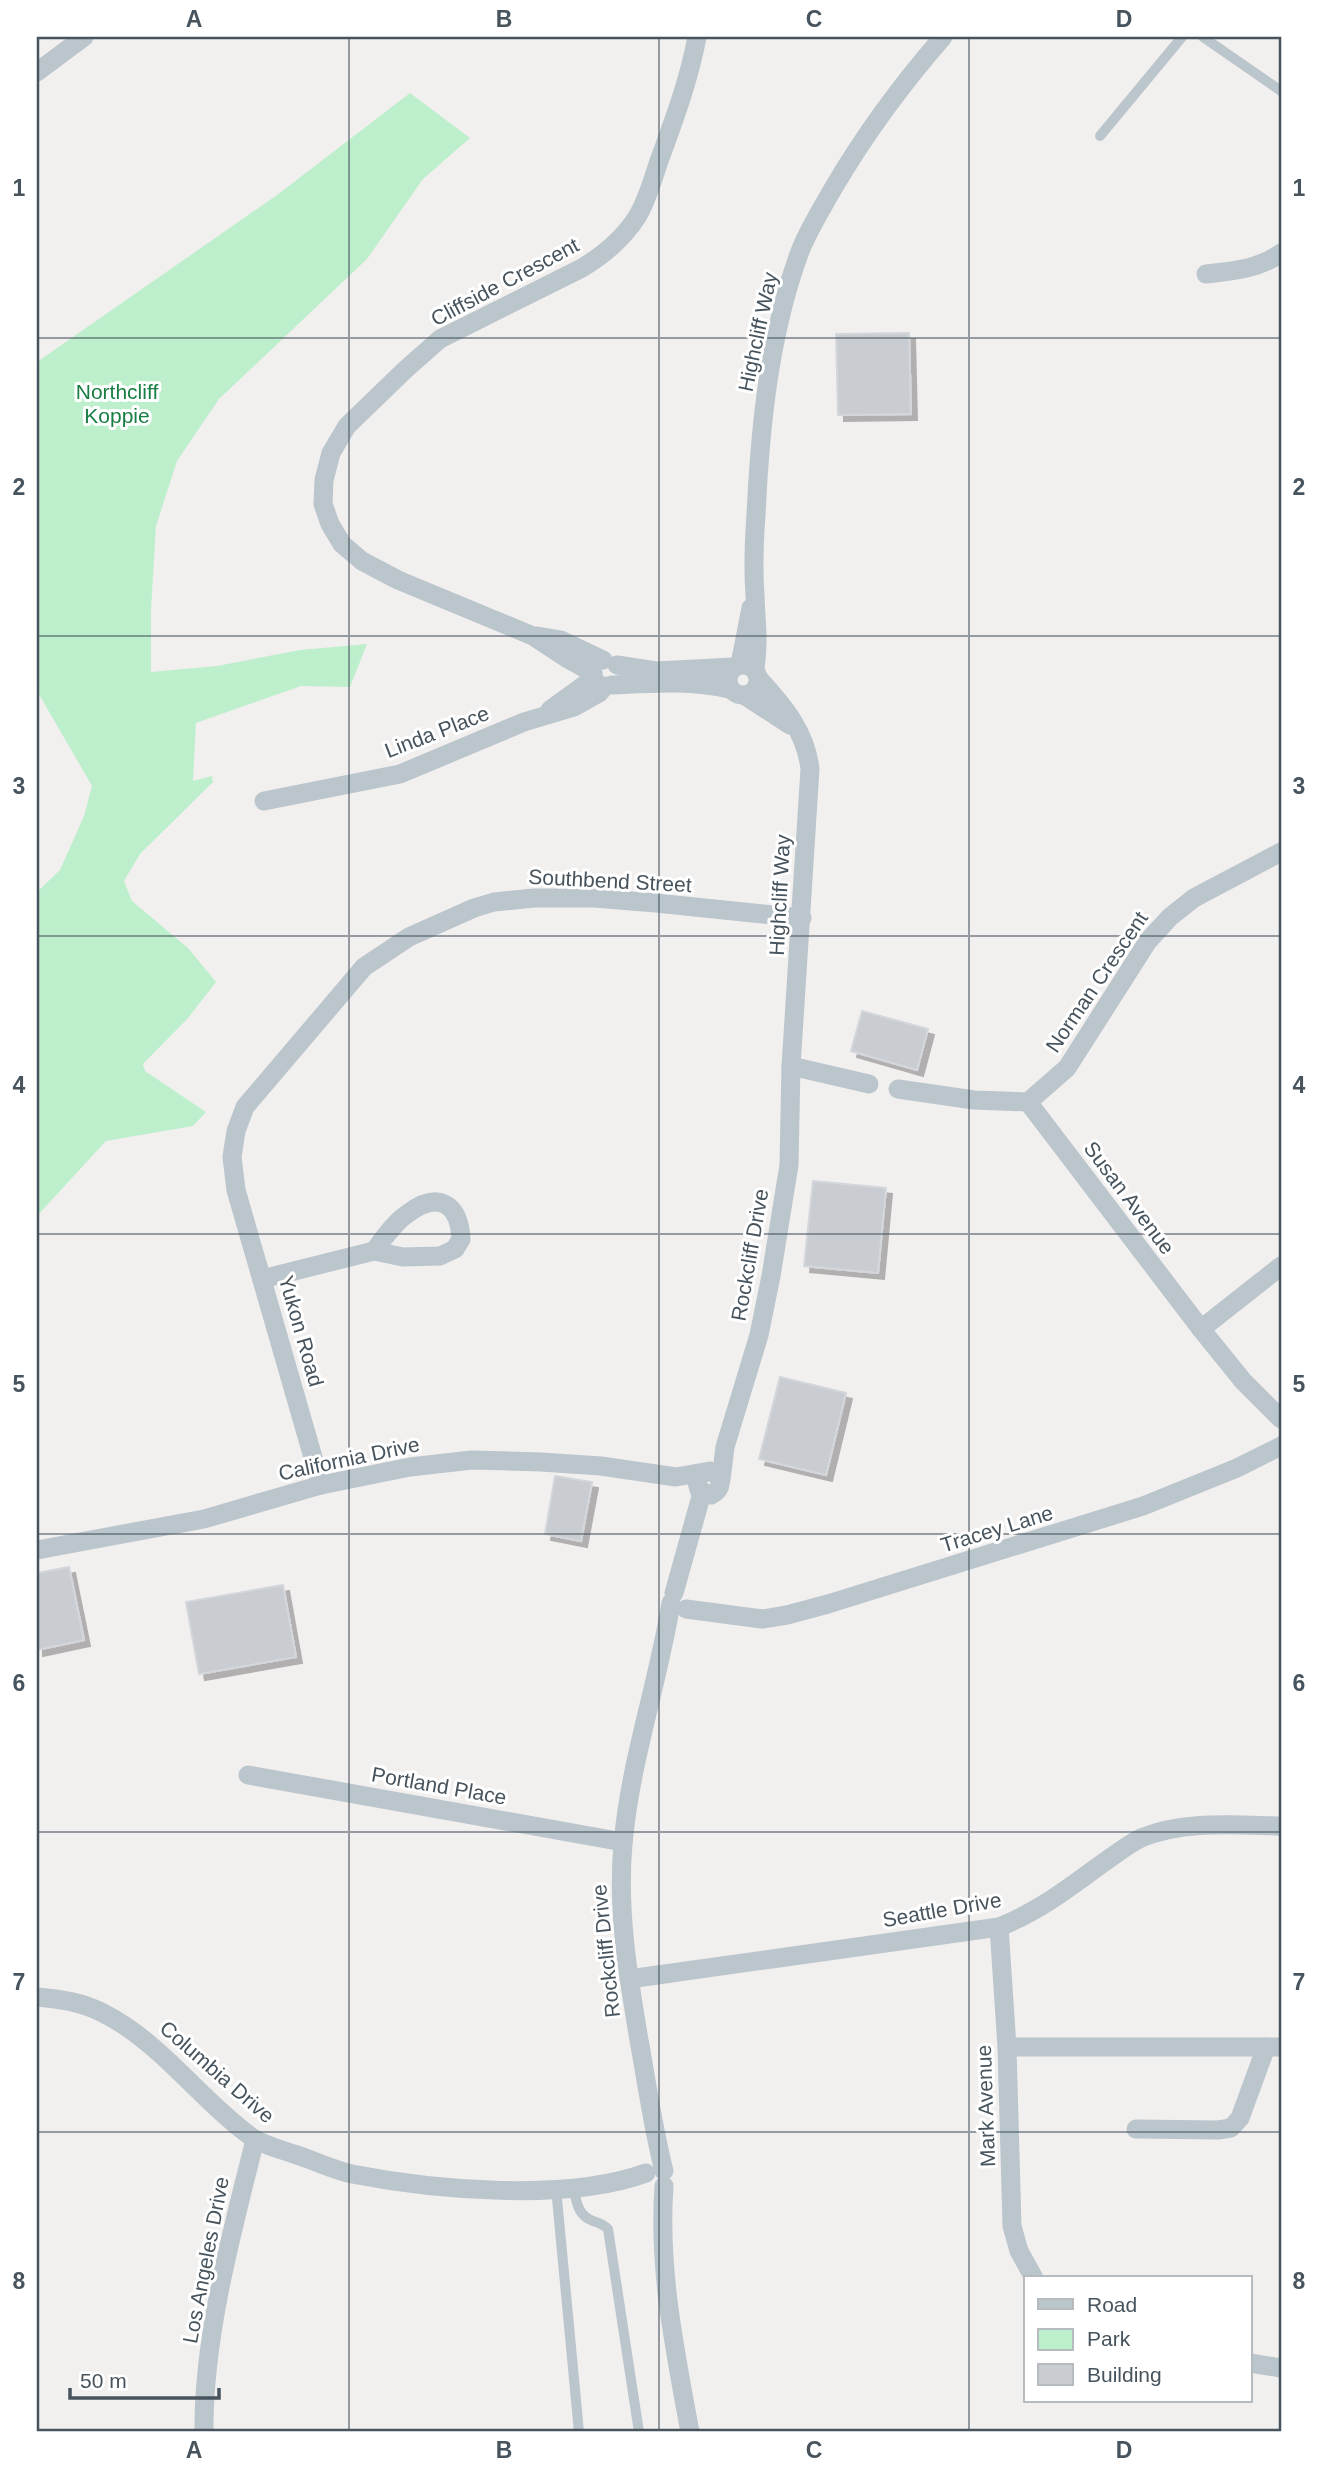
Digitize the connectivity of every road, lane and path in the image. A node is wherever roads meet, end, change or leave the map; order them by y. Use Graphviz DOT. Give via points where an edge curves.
graph roads {
  1 [pos="83,37"];
  2 [pos="697,37"];
  3 [pos="943,37"];
  4 [pos="1182,37"];
  5 [pos="1203,37"];
  6 [pos="37,72"];
  7 [pos="1281,91"];
  8 [pos="1100,136"];
  9 [pos="1281,253"];
  10 [pos="1206,274"];
  11 [pos="747,670"];
  12 [pos="604,675"];
  13 [pos="737,692"];
  14 [pos="798,729"];
  15 [pos="264,801"];
  16 [pos="1281,852"];
  17 [pos="802,918"];
  18 [pos="791,1066"];
  19 [pos="869,1084"];
  20 [pos="898,1089"];
  21 [pos="1028,1102"];
  22 [pos="236,1190"];
  23 [pos="374,1251"];
  24 [pos="1281,1266"];
  25 [pos="262,1279"];
  26 [pos="1201,1329"];
  27 [pos="1281,1419"];
  28 [pos="1281,1446"];
  29 [pos="707,1484"];
  30 [pos="321,1485"];
  31 [pos="37,1550"];
  32 [pos="682,1601"];
  33 [pos="248,1775"];
  34 [pos="1281,1826"];
  35 [pos="623,1842"];
  36 [pos="999,1927"];
  37 [pos="629,1979"];
  38 [pos="37,1997"];
  39 [pos="1273,2047"];
  40 [pos="1007,2048"];
  41 [pos="1136,2129"];
  42 [pos="255,2140"];
  43 [pos="653,2179"];
  44 [pos="565,2188"];
  45 [pos="1033,2276"];
  46 [pos="1252,2364"];
  47 [pos="1281,2368"];
  48 [pos="204,2432"];
  49 [pos="579,2432"];
  50 [pos="639,2432"];
  51 [pos="690,2432"];
  1 -- 6 [label="street"];
  2 -- 12 [label="street, Cliffside Crescent" via="691,70 652,181 639,214 623,236 582,268 440,339 347,426 331,453 324,480 323,503 330,524 342,544 362,561 533,636 561,640"];
  3 -- 11 [label="street, Highcliff Way" via="862,142 817,216 796,262 776,333 768,388 755,517 759,637"];
  4 -- 8 [label="lane"];
  5 -- 7 [label="lane"];
  9 -- 10 [label="street" via="1268,263"];
  11 -- 12 [label="street, Cliffside Crescent"];
  11 -- 13 [label="street" via="728,674 727,682"];
  11 -- 13 [label="street" via="757,687 752,693"];
  11 -- 14 [label="street, Highcliff Way"];
  12 -- 13 [label="street, Cliffside Crescent" via="690,682"];
  12 -- 15 [label="street, Linda Place" via="599,693 574,707 400,774"];
  13 -- 14 [label="street"];
  14 -- 17 [label="street, Highcliff Way" via="810,769"];
  16 -- 21 [label="street, Norman Crescent" via="1194,898 1170,917 1148,941 1067,1068"];
  17 -- 18 [label="street, Highcliff Way"];
  17 -- 22 [label="street, Southbend Street" via="631,901 534,898 474,908 410,937 364,967 245,1107 232,1157"];
  18 -- 19 [label="street"];
  18 -- 29 [label="street, Rockcliff Drive" via="789,1165 759,1335 725,1447"];
  20 -- 21 [label="street"];
  21 -- 26 [label="street, Susan Avenue"];
  22 -- 25 [label="street, Yukon Road"];
  23 -- 25 [label="street"];
  24 -- 26 [label="street"];
  25 -- 30 [label="street, Yukon Road"];
  26 -- 27 [label="street, Susan Avenue"];
  28 -- 32 [label="street, Tracey Lane" via="1143,1506 787,1615 762,1619"];
  29 -- 30 [label="street, California Drive" via="601,1466 472,1460"];
  29 -- 32 [label="street, Rockcliff Drive"];
  30 -- 31 [label="street, California Drive" via="204,1519"];
  32 -- 35 [label="street, Rockcliff Drive" via="665,1638"];
  33 -- 35 [label="street, Portland Place"];
  34 -- 36 [label="street, Seattle Drive" via="1188,1827 1140,1839 1051,1901"];
  35 -- 37 [label="street, Rockcliff Drive" via="621,1895"];
  36 -- 37 [label="street, Seattle Drive"];
  36 -- 40 [label="street, Mark Avenue"];
  37 -- 43 [label="street, Rockcliff Drive" via="655,2136"];
  38 -- 42 [label="street, Columbia Drive" via="91,2008 137,2033"];
  39 -- 40 [label="street"];
  39 -- 41 [label="street" via="1231,2128"];
  40 -- 45 [label="street, Mark Avenue" via="1012,2225"];
  42 -- 44 [label="street, Columbia Drive" via="349,2174 428,2185"];
  42 -- 48 [label="street, Los Angeles Drive" via="227,2253 211,2344"];
  43 -- 44 [label="street, Columbia Drive"];
  43 -- 51 [label="street, Rockcliff Drive" via="661,2219 667,2310"];
  44 -- 49 [label="lane"];
  44 -- 50 [label="lane" via="586,2218 608,2230"];
  46 -- 47 [label="street"];
}
